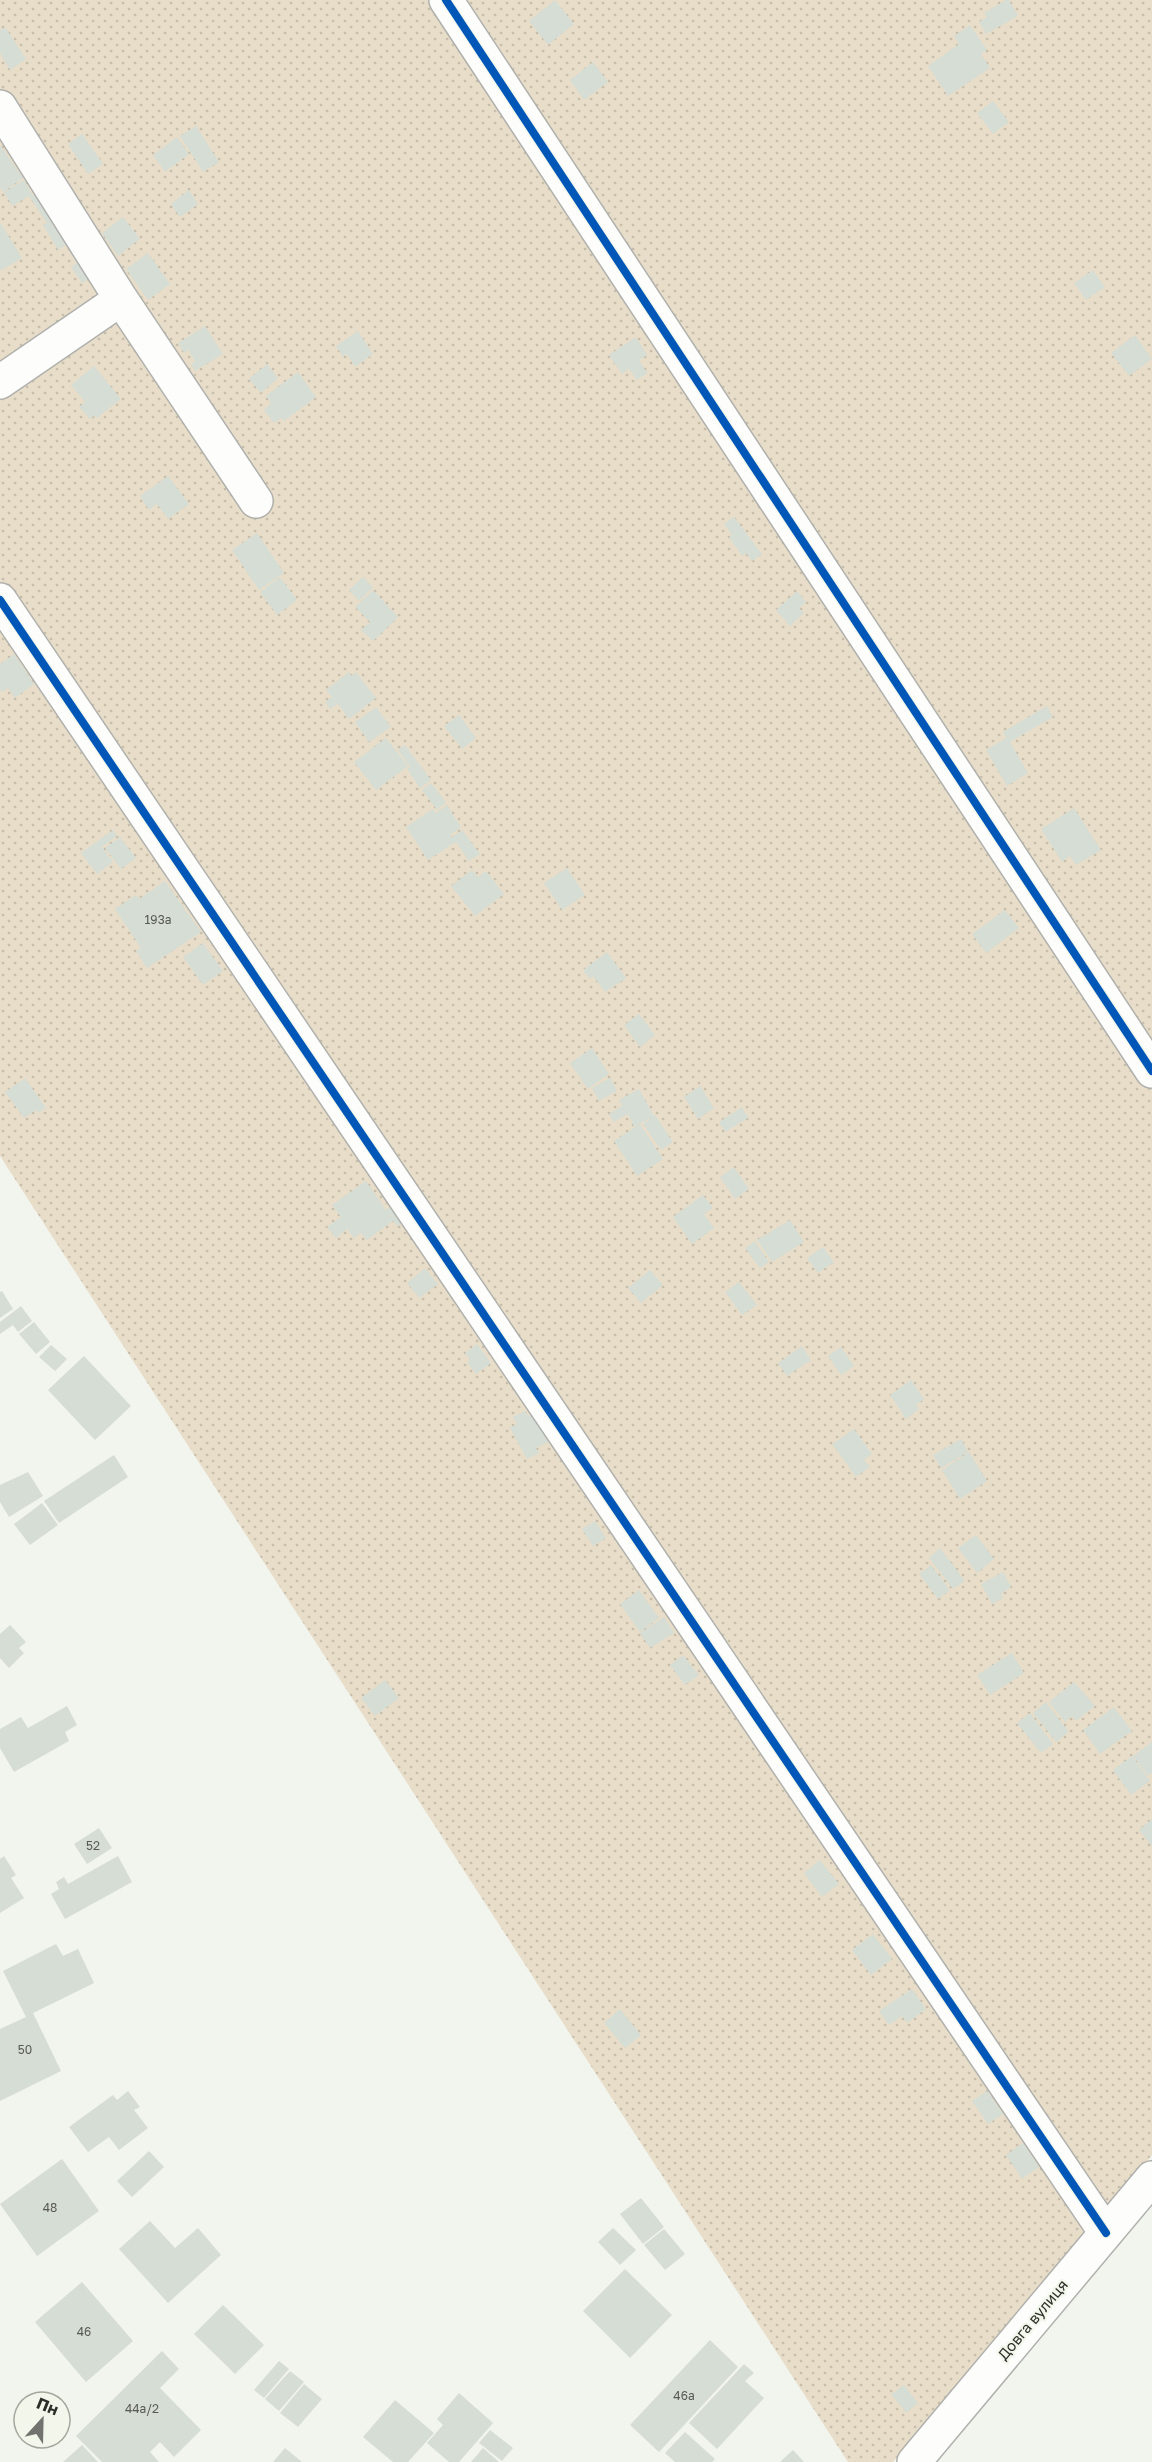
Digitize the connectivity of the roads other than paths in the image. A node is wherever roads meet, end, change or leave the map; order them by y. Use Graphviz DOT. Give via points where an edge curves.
graph roads {
  1 [pos="446,0"];
  2 [pos="0,107"];
  3 [pos="121,299"];
  4 [pos="0,382"];
  5 [pos="256,501"];
  6 [pos="0,600"];
  7 [pos="1152,1071"];
  8 [pos="1152,2178"];
  9 [pos="1106,2233"];
  10 [pos="914,2462"];
  1 -- 7 [label="street"];
  2 -- 3 [label="street"];
  3 -- 4 [label="street"];
  3 -- 5 [label="street"];
  6 -- 9 [label="street"];
  8 -- 9 [label="street, Довга вулиця"];
  9 -- 10 [label="street, Довга вулиця"];
}
